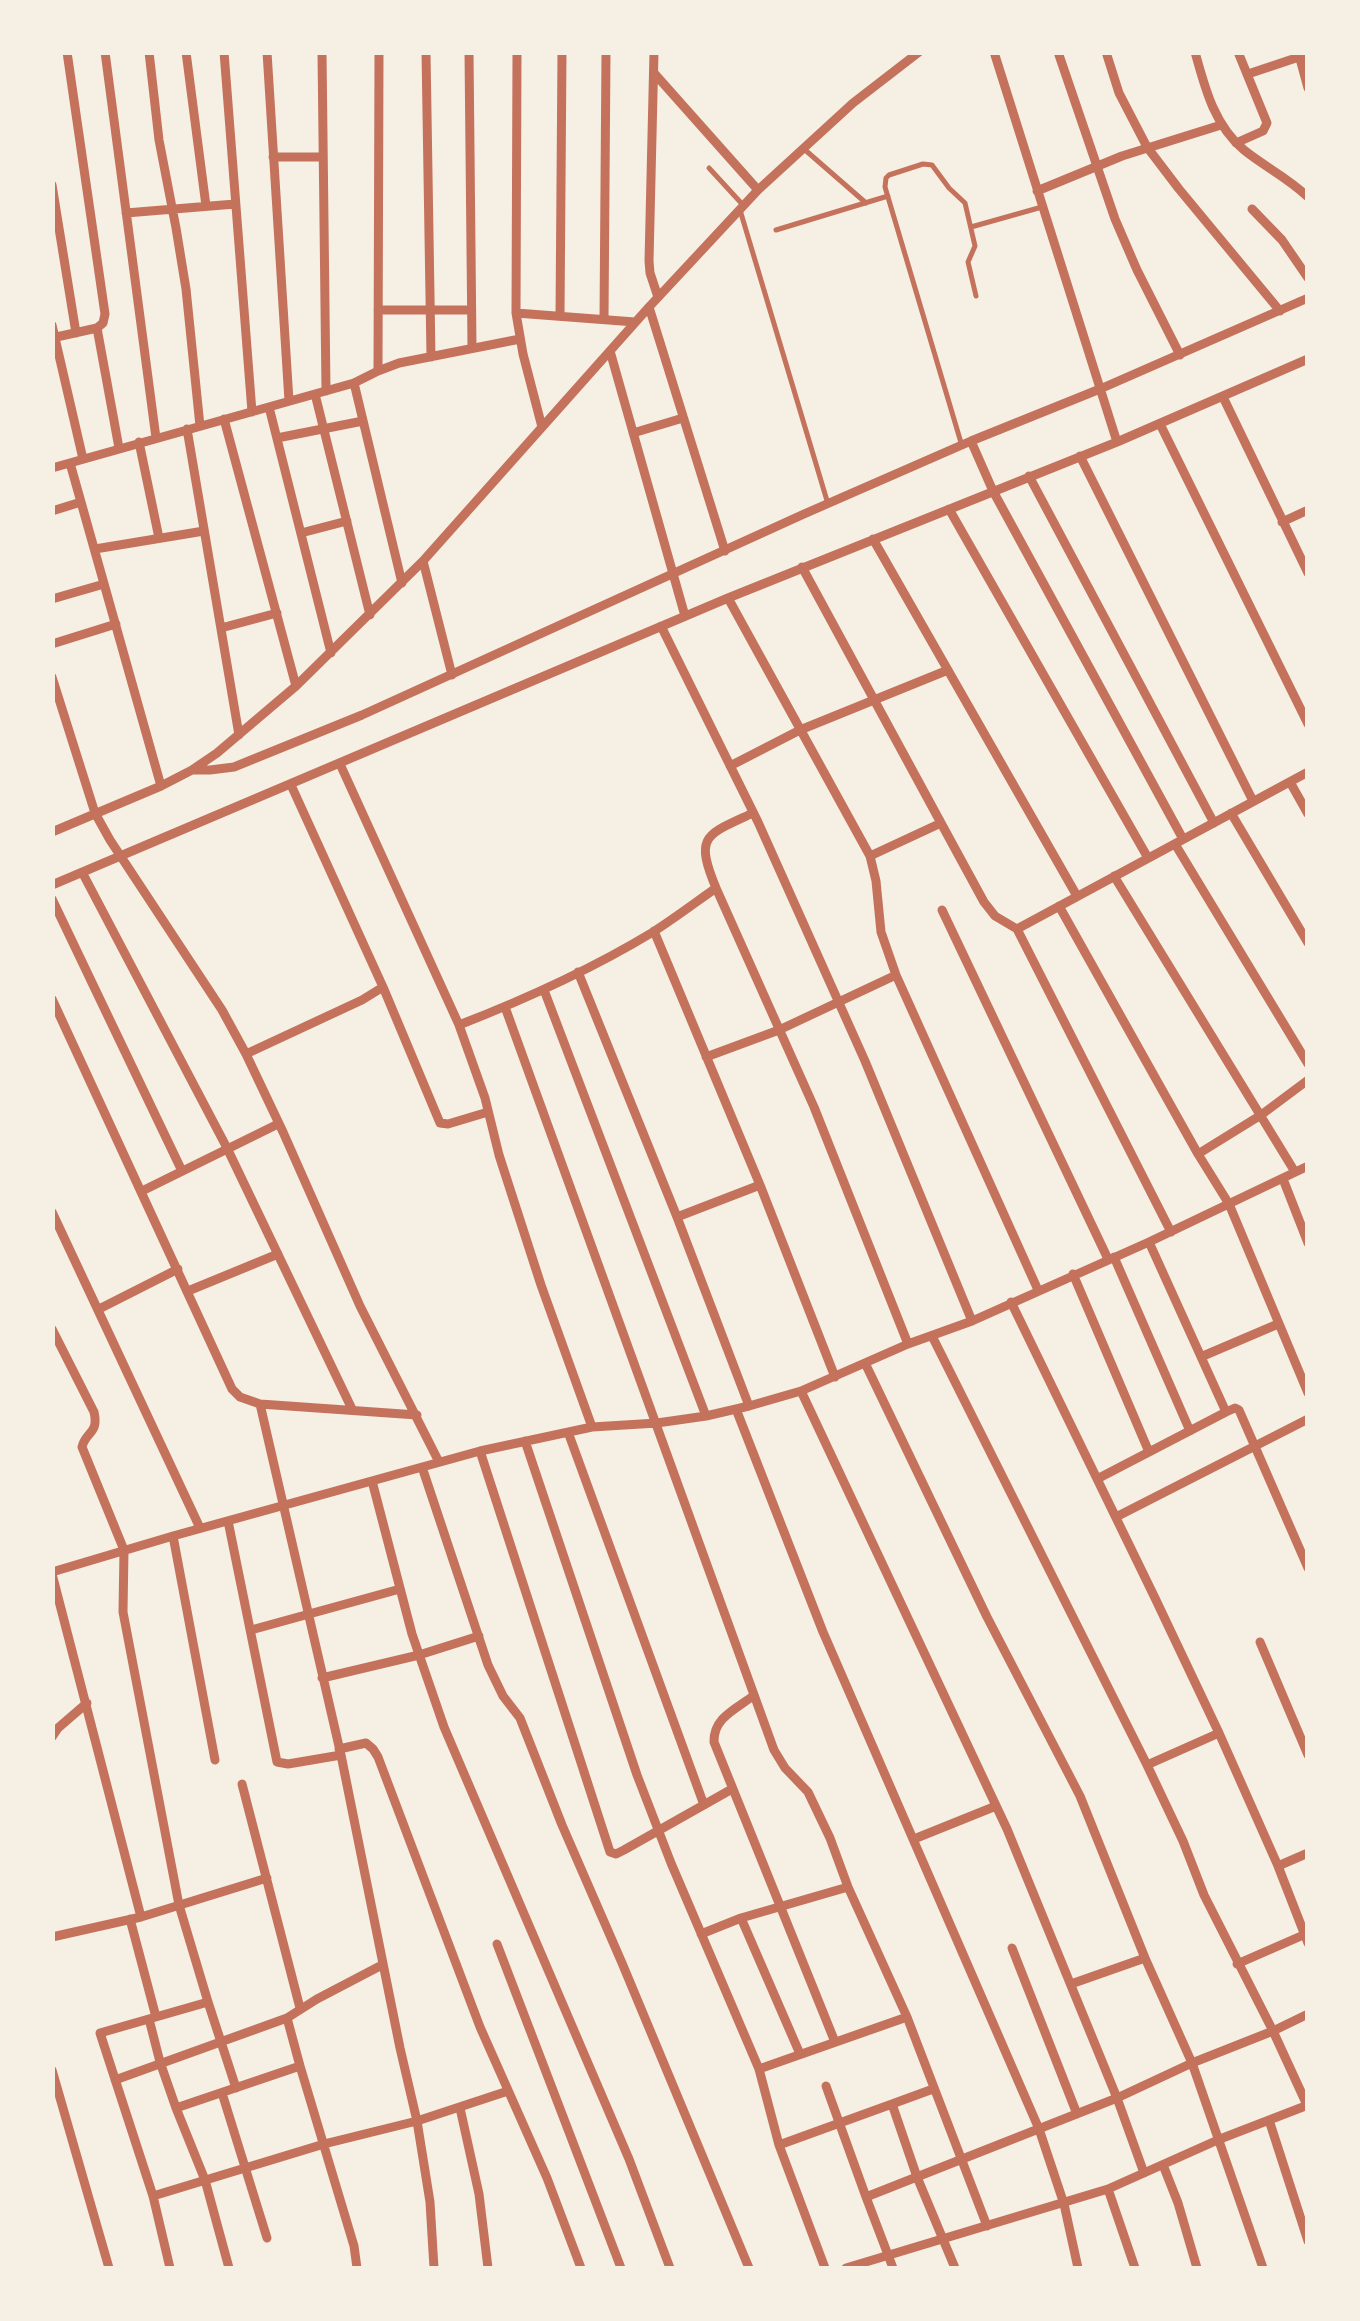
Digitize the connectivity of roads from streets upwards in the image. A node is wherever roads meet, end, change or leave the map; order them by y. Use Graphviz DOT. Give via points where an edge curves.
graph roads {
  1 [pos="67,52"];
  2 [pos="105,52"];
  3 [pos="149,52"];
  4 [pos="186,52"];
  5 [pos="224,52"];
  6 [pos="267,52"];
  7 [pos="322,52"];
  8 [pos="379,52"];
  9 [pos="426,52"];
  10 [pos="469,52"];
  11 [pos="517,52"];
  12 [pos="562,52"];
  13 [pos="606,52"];
  14 [pos="654,52"];
  15 [pos="919,52"];
  16 [pos="994,52"];
  17 [pos="1058,52"];
  18 [pos="1106,52"];
  19 [pos="1194,52"];
  20 [pos="1238,52"];
  21 [pos="1302,55"];
  22 [pos="654,73"];
  23 [pos="1248,74"];
  24 [pos="1308,88"];
  25 [pos="1221,124"];
  26 [pos="1236,143"];
  27 [pos="1147,148"];
  28 [pos="273,157"];
  29 [pos="323,157"];
  30 [pos="1098,166"];
  31 [pos="52,185"];
  32 [pos="758,190"];
  33 [pos="1037,192"];
  34 [pos="1308,196"];
  35 [pos="235,204"];
  36 [pos="206,206"];
  37 [pos="172,209"];
  38 [pos="1252,210"];
  39 [pos="126,213"];
  40 [pos="1308,278"];
  41 [pos="658,296"];
  42 [pos="1308,298"];
  43 [pos="649,306"];
  44 [pos="378,310"];
  45 [pos="430,310"];
  46 [pos="471,310"];
  47 [pos="1280,311"];
  48 [pos="516,313"];
  49 [pos="560,316"];
  50 [pos="604,320"];
  51 [pos="635,322"];
  52 [pos="52,325"];
  53 [pos="97,328"];
  54 [pos="76,333"];
  55 [pos="54,338"];
  56 [pos="520,338"];
  57 [pos="472,348"];
  58 [pos="610,351"];
  59 [pos="1180,355"];
  60 [pos="430,357"];
  61 [pos="1308,359"];
  62 [pos="378,371"];
  63 [pos="354,383"];
  64 [pos="1100,390"];
  65 [pos="320,393"];
  66 [pos="1223,397"];
  67 [pos="289,401"];
  68 [pos="269,407"];
  69 [pos="252,412"];
  70 [pos="684,418"];
  71 [pos="224,419"];
  72 [pos="363,420"];
  73 [pos="1160,424"];
  74 [pos="200,426"];
  75 [pos="542,427"];
  76 [pos="324,429"];
  77 [pos="187,430"];
  78 [pos="634,433"];
  79 [pos="156,438"];
  80 [pos="277,438"];
  81 [pos="139,442"];
  82 [pos="1116,442"];
  83 [pos="966,443"];
  84 [pos="119,448"];
  85 [pos="1080,456"];
  86 [pos="83,459"];
  87 [pos="70,462"];
  88 [pos="52,468"];
  89 [pos="1030,476"];
  90 [pos="993,491"];
  91 [pos="81,502"];
  92 [pos="949,509"];
  93 [pos="1308,510"];
  94 [pos="52,511"];
  95 [pos="347,521"];
  96 [pos="1282,522"];
  97 [pos="204,531"];
  98 [pos="300,533"];
  99 [pos="159,538"];
  100 [pos="873,539"];
  101 [pos="94,549"];
  102 [pos="725,551"];
  103 [pos="423,561"];
  104 [pos="802,568"];
  105 [pos="673,574"];
  106 [pos="1308,574"];
  107 [pos="104,584"];
  108 [pos="402,584"];
  109 [pos="52,598"];
  110 [pos="728,598"];
  111 [pos="277,613"];
  112 [pos="370,615"];
  113 [pos="685,616"];
  114 [pos="116,624"];
  115 [pos="661,626"];
  116 [pos="221,628"];
  117 [pos="52,644"];
  118 [pos="331,653"];
  119 [pos="948,670"];
  120 [pos="452,676"];
  121 [pos="52,677"];
  122 [pos="296,686"];
  123 [pos="874,701"];
  124 [pos="1308,724"];
  125 [pos="800,730"];
  126 [pos="239,735"];
  127 [pos="340,764"];
  128 [pos="730,766"];
  129 [pos="192,770"];
  130 [pos="1308,772"];
  131 [pos="1290,782"];
  132 [pos="290,785"];
  133 [pos="161,786"];
  134 [pos="1253,801"];
  135 [pos="752,813"];
  136 [pos="1232,813"];
  137 [pos="95,814"];
  138 [pos="1308,814"];
  139 [pos="942,822"];
  140 [pos="1214,823"];
  141 [pos="52,832"];
  142 [pos="1179,842"];
  143 [pos="121,856"];
  144 [pos="870,856"];
  145 [pos="1148,858"];
  146 [pos="82,872"];
  147 [pos="1114,876"];
  148 [pos="52,885"];
  149 [pos="716,888"];
  150 [pos="1077,896"];
  151 [pos="52,899"];
  152 [pos="1058,906"];
  153 [pos="942,910"];
  154 [pos="1017,928"];
  155 [pos="654,932"];
  156 [pos="1308,944"];
  157 [pos="578,972"];
  158 [pos="896,975"];
  159 [pos="383,987"];
  160 [pos="544,990"];
  161 [pos="52,999"];
  162 [pos="839,1003"];
  163 [pos="505,1007"];
  164 [pos="459,1025"];
  165 [pos="779,1030"];
  166 [pos="246,1054"];
  167 [pos="706,1057"];
  168 [pos="1308,1064"];
  169 [pos="1308,1080"];
  170 [pos="488,1112"];
  171 [pos="1261,1115"];
  172 [pos="278,1124"];
  173 [pos="227,1148"];
  174 [pos="1198,1154"];
  175 [pos="1308,1166"];
  176 [pos="182,1171"];
  177 [pos="1296,1172"];
  178 [pos="1282,1179"];
  179 [pos="760,1185"];
  180 [pos="142,1191"];
  181 [pos="1230,1204"];
  182 [pos="52,1212"];
  183 [pos="677,1216"];
  184 [pos="1171,1232"];
  185 [pos="1149,1242"];
  186 [pos="1308,1243"];
  187 [pos="278,1254"];
  188 [pos="1111,1258"];
  189 [pos="178,1269"];
  190 [pos="1073,1274"];
  191 [pos="188,1290"];
  192 [pos="1038,1290"];
  193 [pos="1011,1302"];
  194 [pos="98,1309"];
  195 [pos="972,1321"];
  196 [pos="1278,1324"];
  197 [pos="52,1329"];
  198 [pos="932,1336"];
  199 [pos="908,1344"];
  200 [pos="1203,1356"];
  201 [pos="864,1363"];
  202 [pos="834,1377"];
  203 [pos="800,1391"];
  204 [pos="1308,1392"];
  205 [pos="260,1404"];
  206 [pos="749,1406"];
  207 [pos="352,1409"];
  208 [pos="736,1409"];
  209 [pos="1226,1412"];
  210 [pos="416,1415"];
  211 [pos="706,1416"];
  212 [pos="1308,1419"];
  213 [pos="657,1422"];
  214 [pos="592,1427"];
  215 [pos="1190,1431"];
  216 [pos="568,1432"];
  217 [pos="525,1442"];
  218 [pos="1256,1445"];
  219 [pos="480,1451"];
  220 [pos="1149,1452"];
  221 [pos="440,1462"];
  222 [pos="422,1467"];
  223 [pos="1098,1479"];
  224 [pos="372,1481"];
  225 [pos="284,1505"];
  226 [pos="1116,1517"];
  227 [pos="228,1520"];
  228 [pos="200,1528"];
  229 [pos="172,1536"];
  230 [pos="124,1550"];
  231 [pos="1308,1568"];
  232 [pos="52,1573"];
  233 [pos="400,1590"];
  234 [pos="308,1614"];
  235 [pos="251,1630"];
  236 [pos="479,1636"];
  237 [pos="1260,1642"];
  238 [pos="419,1655"];
  239 [pos="322,1678"];
  240 [pos="753,1696"];
  241 [pos="86,1703"];
  242 [pos="1218,1733"];
  243 [pos="52,1736"];
  244 [pos="340,1752"];
  245 [pos="1308,1755"];
  246 [pos="215,1760"];
  247 [pos="1147,1764"];
  248 [pos="242,1784"];
  249 [pos="732,1789"];
  250 [pos="704,1806"];
  251 [pos="996,1806"];
  252 [pos="659,1832"];
  253 [pos="914,1838"];
  254 [pos="1308,1852"];
  255 [pos="1278,1866"];
  256 [pos="266,1878"];
  257 [pos="848,1887"];
  258 [pos="179,1904"];
  259 [pos="782,1906"];
  260 [pos="136,1918"];
  261 [pos="741,1918"];
  262 [pos="701,1934"];
  263 [pos="1306,1937"];
  264 [pos="52,1938"];
  265 [pos="497,1944"];
  266 [pos="1012,1948"];
  267 [pos="1144,1958"];
  268 [pos="1237,1964"];
  269 [pos="382,1965"];
  270 [pos="1071,1984"];
  271 [pos="208,2002"];
  272 [pos="300,2008"];
  273 [pos="1308,2014"];
  274 [pos="152,2018"];
  275 [pos="287,2018"];
  276 [pos="907,2018"];
  277 [pos="1273,2031"];
  278 [pos="220,2040"];
  279 [pos="835,2042"];
  280 [pos="800,2054"];
  281 [pos="160,2062"];
  282 [pos="1192,2063"];
  283 [pos="300,2066"];
  284 [pos="759,2069"];
  285 [pos="52,2070"];
  286 [pos="115,2080"];
  287 [pos="826,2086"];
  288 [pos="236,2088"];
  289 [pos="934,2089"];
  290 [pos="508,2090"];
  291 [pos="222,2093"];
  292 [pos="1117,2098"];
  293 [pos="892,2104"];
  294 [pos="1307,2105"];
  295 [pos="176,2108"];
  296 [pos="460,2108"];
  297 [pos="1077,2114"];
  298 [pos="1269,2120"];
  299 [pos="418,2121"];
  300 [pos="840,2123"];
  301 [pos="1039,2129"];
  302 [pos="1220,2138"];
  303 [pos="324,2144"];
  304 [pos="779,2146"];
  305 [pos="960,2159"];
  306 [pos="1163,2164"];
  307 [pos="246,2167"];
  308 [pos="1144,2173"];
  309 [pos="917,2177"];
  310 [pos="205,2180"];
  311 [pos="1108,2189"];
  312 [pos="153,2196"];
  313 [pos="866,2197"];
  314 [pos="1064,2204"];
  315 [pos="987,2226"];
  316 [pos="267,2238"];
  317 [pos="943,2240"];
  318 [pos="1308,2241"];
  319 [pos="888,2255"];
  320 [pos="108,2268"];
  321 [pos="170,2268"];
  322 [pos="228,2268"];
  323 [pos="358,2268"];
  324 [pos="434,2268"];
  325 [pos="488,2268"];
  326 [pos="581,2268"];
  327 [pos="621,2268"];
  328 [pos="670,2268"];
  329 [pos="749,2268"];
  330 [pos="825,2268"];
  331 [pos="846,2268"];
  332 [pos="893,2268"];
  333 [pos="954,2268"];
  334 [pos="1078,2268"];
  335 [pos="1135,2268"];
  336 [pos="1197,2268"];
  337 [pos="1262,2268"];
  1 -- 53 [label="street" via="105,314"];
  2 -- 39 [label="street"];
  3 -- 37 [label="street"];
  4 -- 36 [label="street"];
  5 -- 35 [label="street"];
  6 -- 28 [label="street"];
  7 -- 29 [label="street"];
  8 -- 44 [label="street"];
  9 -- 45 [label="street"];
  10 -- 46 [label="street"];
  11 -- 48 [label="street"];
  12 -- 49 [label="street"];
  13 -- 50 [label="street"];
  14 -- 22 [label="street"];
  15 -- 32 [label="street"];
  16 -- 33 [label="street"];
  17 -- 30 [label="street"];
  18 -- 27 [label="street"];
  19 -- 25 [label="street"];
  20 -- 23 [label="street"];
  21 -- 23 [label="street"];
  21 -- 24 [label="street"];
  22 -- 32 [label="street"];
  22 -- 41 [label="street" via="650,261"];
  23 -- 26 [label="street" via="1266,126"];
  25 -- 26 [label="street"];
  25 -- 27 [label="street"];
  26 -- 34 [label="street"];
  27 -- 30 [label="street"];
  27 -- 47 [label="street"];
  28 -- 29 [label="street"];
  28 -- 67 [label="street"];
  29 -- 65 [label="street"];
  30 -- 33 [label="street"];
  30 -- 59 [label="street" via="1126,244"];
  31 -- 54 [label="street"];
  32 -- 41 [label="street"];
  33 -- 64 [label="street"];
  35 -- 36 [label="street"];
  35 -- 69 [label="street"];
  36 -- 37 [label="street"];
  37 -- 39 [label="street"];
  37 -- 74 [label="street"];
  38 -- 40 [label="street"];
  39 -- 79 [label="street"];
  41 -- 43 [label="street"];
  42 -- 47 [label="street"];
  43 -- 51 [label="street"];
  43 -- 70 [label="street"];
  44 -- 45 [label="street"];
  44 -- 62 [label="street"];
  45 -- 46 [label="street"];
  45 -- 60 [label="street"];
  46 -- 57 [label="street"];
  47 -- 59 [label="street"];
  48 -- 49 [label="street"];
  48 -- 56 [label="street"];
  49 -- 50 [label="street"];
  50 -- 51 [label="street"];
  51 -- 58 [label="street"];
  52 -- 55 [label="street"];
  53 -- 54 [label="street"];
  53 -- 84 [label="street"];
  54 -- 55 [label="street"];
  55 -- 86 [label="street"];
  56 -- 57 [label="street"];
  56 -- 75 [label="street"];
  57 -- 60 [label="street"];
  58 -- 75 [label="street"];
  58 -- 78 [label="street"];
  59 -- 64 [label="street"];
  60 -- 62 [label="street"];
  61 -- 66 [label="street"];
  62 -- 63 [label="street"];
  63 -- 65 [label="street"];
  63 -- 72 [label="street"];
  64 -- 82 [label="street"];
  64 -- 83 [label="street"];
  65 -- 67 [label="street"];
  65 -- 76 [label="street"];
  66 -- 73 [label="street"];
  66 -- 96 [label="street"];
  67 -- 68 [label="street"];
  68 -- 69 [label="street"];
  68 -- 80 [label="street"];
  69 -- 71 [label="street"];
  70 -- 78 [label="street"];
  70 -- 102 [label="street"];
  71 -- 74 [label="street"];
  71 -- 111 [label="street"];
  72 -- 76 [label="street"];
  72 -- 108 [label="street"];
  73 -- 82 [label="street"];
  73 -- 124 [label="street"];
  74 -- 77 [label="street"];
  75 -- 103 [label="street"];
  76 -- 80 [label="street"];
  76 -- 95 [label="street"];
  77 -- 79 [label="street"];
  77 -- 97 [label="street"];
  78 -- 105 [label="street"];
  79 -- 81 [label="street"];
  80 -- 98 [label="street"];
  81 -- 84 [label="street"];
  81 -- 99 [label="street"];
  82 -- 85 [label="street"];
  83 -- 90 [label="street"];
  83 -- 102 [label="street"];
  84 -- 86 [label="street"];
  85 -- 89 [label="street"];
  85 -- 134 [label="street"];
  86 -- 87 [label="street"];
  87 -- 88 [label="street"];
  87 -- 91 [label="street"];
  89 -- 90 [label="street"];
  89 -- 140 [label="street"];
  90 -- 92 [label="street"];
  90 -- 142 [label="street"];
  91 -- 94 [label="street"];
  91 -- 101 [label="street"];
  92 -- 100 [label="street"];
  92 -- 145 [label="street"];
  93 -- 96 [label="street"];
  95 -- 98 [label="street"];
  95 -- 112 [label="street"];
  96 -- 106 [label="street"];
  97 -- 99 [label="street"];
  97 -- 116 [label="street"];
  98 -- 118 [label="street"];
  99 -- 101 [label="street"];
  100 -- 104 [label="street"];
  100 -- 119 [label="street"];
  101 -- 107 [label="street"];
  102 -- 105 [label="street"];
  103 -- 108 [label="street"];
  103 -- 120 [label="street"];
  104 -- 110 [label="street"];
  104 -- 123 [label="street"];
  105 -- 113 [label="street"];
  105 -- 120 [label="street"];
  107 -- 109 [label="street"];
  107 -- 114 [label="street"];
  108 -- 112 [label="street"];
  110 -- 113 [label="street"];
  110 -- 125 [label="street"];
  111 -- 116 [label="street"];
  111 -- 122 [label="street"];
  112 -- 118 [label="street"];
  113 -- 115 [label="street"];
  114 -- 117 [label="street"];
  114 -- 133 [label="street"];
  115 -- 127 [label="street"];
  115 -- 128 [label="street"];
  116 -- 126 [label="street"];
  118 -- 122 [label="street"];
  119 -- 123 [label="street"];
  119 -- 150 [label="street"];
  120 -- 129 [label="street" via="234,767"];
  121 -- 137 [label="street"];
  122 -- 126 [label="street"];
  123 -- 125 [label="street"];
  123 -- 139 [label="street"];
  125 -- 128 [label="street"];
  125 -- 144 [label="street"];
  126 -- 129 [label="street"];
  127 -- 132 [label="street"];
  127 -- 164 [label="street"];
  128 -- 135 [label="street"];
  129 -- 133 [label="street"];
  130 -- 131 [label="street"];
  131 -- 134 [label="street"];
  131 -- 138 [label="street"];
  132 -- 143 [label="street"];
  132 -- 159 [label="street"];
  133 -- 137 [label="street"];
  134 -- 136 [label="street"];
  135 -- 149 [label="street" via="706,841"];
  135 -- 162 [label="street"];
  136 -- 140 [label="street"];
  136 -- 156 [label="street"];
  137 -- 141 [label="street"];
  137 -- 143 [label="street"];
  139 -- 144 [label="street"];
  139 -- 154 [label="street" via="984,902"];
  140 -- 142 [label="street"];
  142 -- 145 [label="street"];
  142 -- 168 [label="street"];
  143 -- 146 [label="street"];
  143 -- 166 [label="street"];
  144 -- 158 [label="street" via="881,932"];
  145 -- 147 [label="street"];
  146 -- 148 [label="street"];
  146 -- 173 [label="street"];
  147 -- 150 [label="street"];
  147 -- 171 [label="street"];
  149 -- 155 [label="street"];
  149 -- 165 [label="street"];
  150 -- 152 [label="street"];
  151 -- 176 [label="street"];
  152 -- 154 [label="street"];
  152 -- 174 [label="street"];
  153 -- 188 [label="street"];
  154 -- 184 [label="street"];
  155 -- 157 [label="street"];
  155 -- 167 [label="street"];
  157 -- 160 [label="street"];
  157 -- 183 [label="street"];
  158 -- 162 [label="street"];
  158 -- 192 [label="street"];
  159 -- 166 [label="street"];
  159 -- 170 [label="street" via="440,1122"];
  160 -- 163 [label="street"];
  160 -- 211 [label="street"];
  161 -- 180 [label="street"];
  162 -- 165 [label="street"];
  162 -- 195 [label="street"];
  163 -- 164 [label="street"];
  163 -- 213 [label="street"];
  164 -- 170 [label="street"];
  165 -- 167 [label="street"];
  165 -- 199 [label="street"];
  166 -- 172 [label="street"];
  167 -- 179 [label="street"];
  169 -- 171 [label="street"];
  170 -- 214 [label="street"];
  171 -- 174 [label="street"];
  171 -- 177 [label="street"];
  172 -- 173 [label="street"];
  172 -- 210 [label="street"];
  173 -- 176 [label="street"];
  173 -- 187 [label="street"];
  174 -- 181 [label="street"];
  175 -- 177 [label="street"];
  176 -- 180 [label="street"];
  177 -- 178 [label="street"];
  178 -- 181 [label="street"];
  178 -- 186 [label="street"];
  179 -- 183 [label="street"];
  179 -- 202 [label="street"];
  180 -- 189 [label="street"];
  181 -- 184 [label="street"];
  181 -- 196 [label="street"];
  182 -- 194 [label="street"];
  183 -- 206 [label="street"];
  184 -- 185 [label="street"];
  185 -- 188 [label="street"];
  185 -- 200 [label="street"];
  187 -- 191 [label="street"];
  187 -- 207 [label="street"];
  188 -- 190 [label="street"];
  188 -- 215 [label="street"];
  189 -- 191 [label="street"];
  189 -- 194 [label="street"];
  190 -- 192 [label="street"];
  190 -- 220 [label="street"];
  191 -- 205 [label="street" via="232,1389"];
  192 -- 193 [label="street"];
  193 -- 195 [label="street"];
  193 -- 223 [label="street"];
  194 -- 228 [label="street"];
  195 -- 198 [label="street"];
  196 -- 200 [label="street"];
  196 -- 204 [label="street"];
  197 -- 230 [label="street" via="94,1412 95,1429 82,1448"];
  198 -- 199 [label="street"];
  198 -- 247 [label="street"];
  199 -- 201 [label="street"];
  200 -- 209 [label="street"];
  201 -- 202 [label="street"];
  201 -- 267 [label="street" via="1080,1796"];
  202 -- 203 [label="street"];
  203 -- 206 [label="street"];
  203 -- 251 [label="street"];
  205 -- 207 [label="street"];
  205 -- 225 [label="street"];
  206 -- 208 [label="street"];
  207 -- 210 [label="street"];
  208 -- 211 [label="street"];
  208 -- 253 [label="street" via="823,1632"];
  209 -- 215 [label="street"];
  209 -- 218 [label="street" via="1239,1410"];
  210 -- 221 [label="street"];
  211 -- 213 [label="street"];
  212 -- 218 [label="street"];
  213 -- 214 [label="street"];
  213 -- 240 [label="street"];
  214 -- 216 [label="street"];
  215 -- 220 [label="street"];
  216 -- 217 [label="street"];
  216 -- 250 [label="street"];
  217 -- 219 [label="street"];
  217 -- 252 [label="street"];
  218 -- 226 [label="street"];
  218 -- 231 [label="street"];
  219 -- 221 [label="street"];
  219 -- 252 [label="street" via="607,1847 616,1854"];
  220 -- 223 [label="street"];
  221 -- 222 [label="street"];
  222 -- 224 [label="street"];
  222 -- 236 [label="street"];
  223 -- 226 [label="street"];
  224 -- 225 [label="street"];
  224 -- 233 [label="street"];
  225 -- 227 [label="street"];
  225 -- 234 [label="street"];
  226 -- 242 [label="street"];
  227 -- 228 [label="street"];
  227 -- 235 [label="street"];
  228 -- 229 [label="street"];
  229 -- 230 [label="street"];
  229 -- 246 [label="street"];
  230 -- 232 [label="street"];
  230 -- 258 [label="street" via="123,1612"];
  232 -- 241 [label="street"];
  233 -- 234 [label="street"];
  233 -- 238 [label="street"];
  234 -- 235 [label="street"];
  234 -- 239 [label="street"];
  235 -- 244 [label="street" via="277,1762"];
  236 -- 238 [label="street"];
  236 -- 329 [label="street" via="503,1696 520,1718"];
  237 -- 245 [label="street"];
  238 -- 239 [label="street"];
  238 -- 328 [label="street"];
  239 -- 244 [label="street"];
  240 -- 249 [label="street" via="714,1732"];
  240 -- 257 [label="street" via="785,1768 808,1792"];
  241 -- 243 [label="street"];
  241 -- 260 [label="street"];
  242 -- 247 [label="street"];
  242 -- 255 [label="street"];
  244 -- 269 [label="street"];
  244 -- 290 [label="street" via="366,1743 378,1757"];
  247 -- 268 [label="street"];
  248 -- 256 [label="street"];
  249 -- 250 [label="street"];
  249 -- 259 [label="street"];
  250 -- 252 [label="street"];
  251 -- 253 [label="street"];
  251 -- 270 [label="street"];
  252 -- 262 [label="street"];
  253 -- 301 [label="street"];
  254 -- 255 [label="street"];
  255 -- 263 [label="street"];
  256 -- 258 [label="street"];
  256 -- 272 [label="street"];
  257 -- 259 [label="street"];
  257 -- 276 [label="street"];
  258 -- 260 [label="street"];
  258 -- 271 [label="street"];
  259 -- 261 [label="street"];
  259 -- 279 [label="street"];
  260 -- 264 [label="street"];
  260 -- 274 [label="street"];
  261 -- 262 [label="street"];
  261 -- 280 [label="street"];
  262 -- 284 [label="street"];
  263 -- 268 [label="street"];
  265 -- 327 [label="street"];
  266 -- 297 [label="street"];
  267 -- 270 [label="street"];
  267 -- 282 [label="street"];
  268 -- 277 [label="street"];
  269 -- 272 [label="street"];
  269 -- 299 [label="street"];
  270 -- 292 [label="street"];
  271 -- 274 [label="street"];
  271 -- 278 [label="street"];
  272 -- 275 [label="street"];
  273 -- 277 [label="street"];
  274 -- 281 [label="street"];
  274 -- 286 [label="street" via="100,2032"];
  275 -- 278 [label="street"];
  275 -- 283 [label="street"];
  276 -- 279 [label="street"];
  276 -- 289 [label="street"];
  277 -- 282 [label="street"];
  277 -- 294 [label="street"];
  278 -- 281 [label="street"];
  278 -- 288 [label="street"];
  279 -- 280 [label="street"];
  280 -- 284 [label="street"];
  281 -- 286 [label="street"];
  281 -- 295 [label="street"];
  282 -- 292 [label="street"];
  282 -- 302 [label="street"];
  283 -- 288 [label="street"];
  283 -- 303 [label="street"];
  284 -- 304 [label="street"];
  285 -- 320 [label="street"];
  286 -- 312 [label="street"];
  287 -- 300 [label="street"];
  288 -- 291 [label="street"];
  289 -- 293 [label="street"];
  289 -- 305 [label="street"];
  290 -- 296 [label="street"];
  290 -- 326 [label="street"];
  291 -- 295 [label="street"];
  291 -- 307 [label="street"];
  292 -- 297 [label="street"];
  292 -- 308 [label="street"];
  293 -- 300 [label="street"];
  293 -- 309 [label="street"];
  294 -- 298 [label="street"];
  295 -- 310 [label="street"];
  296 -- 299 [label="street"];
  296 -- 325 [label="street"];
  297 -- 301 [label="street"];
  298 -- 302 [label="street"];
  298 -- 318 [label="street"];
  299 -- 303 [label="street"];
  299 -- 324 [label="street"];
  300 -- 304 [label="street"];
  300 -- 313 [label="street"];
  301 -- 305 [label="street"];
  301 -- 314 [label="street"];
  302 -- 306 [label="street"];
  302 -- 337 [label="street"];
  303 -- 307 [label="street"];
  303 -- 323 [label="street"];
  304 -- 330 [label="street"];
  305 -- 309 [label="street"];
  305 -- 315 [label="street"];
  306 -- 308 [label="street"];
  306 -- 336 [label="street"];
  307 -- 310 [label="street"];
  307 -- 316 [label="street"];
  308 -- 311 [label="street"];
  309 -- 313 [label="street"];
  309 -- 317 [label="street"];
  310 -- 312 [label="street"];
  310 -- 322 [label="street"];
  311 -- 314 [label="street"];
  311 -- 335 [label="street"];
  312 -- 321 [label="street"];
  313 -- 319 [label="street"];
  314 -- 315 [label="street"];
  314 -- 334 [label="street"];
  315 -- 317 [label="street"];
  317 -- 319 [label="street"];
  317 -- 333 [label="street"];
  319 -- 331 [label="street"];
  319 -- 332 [label="street"];
}
